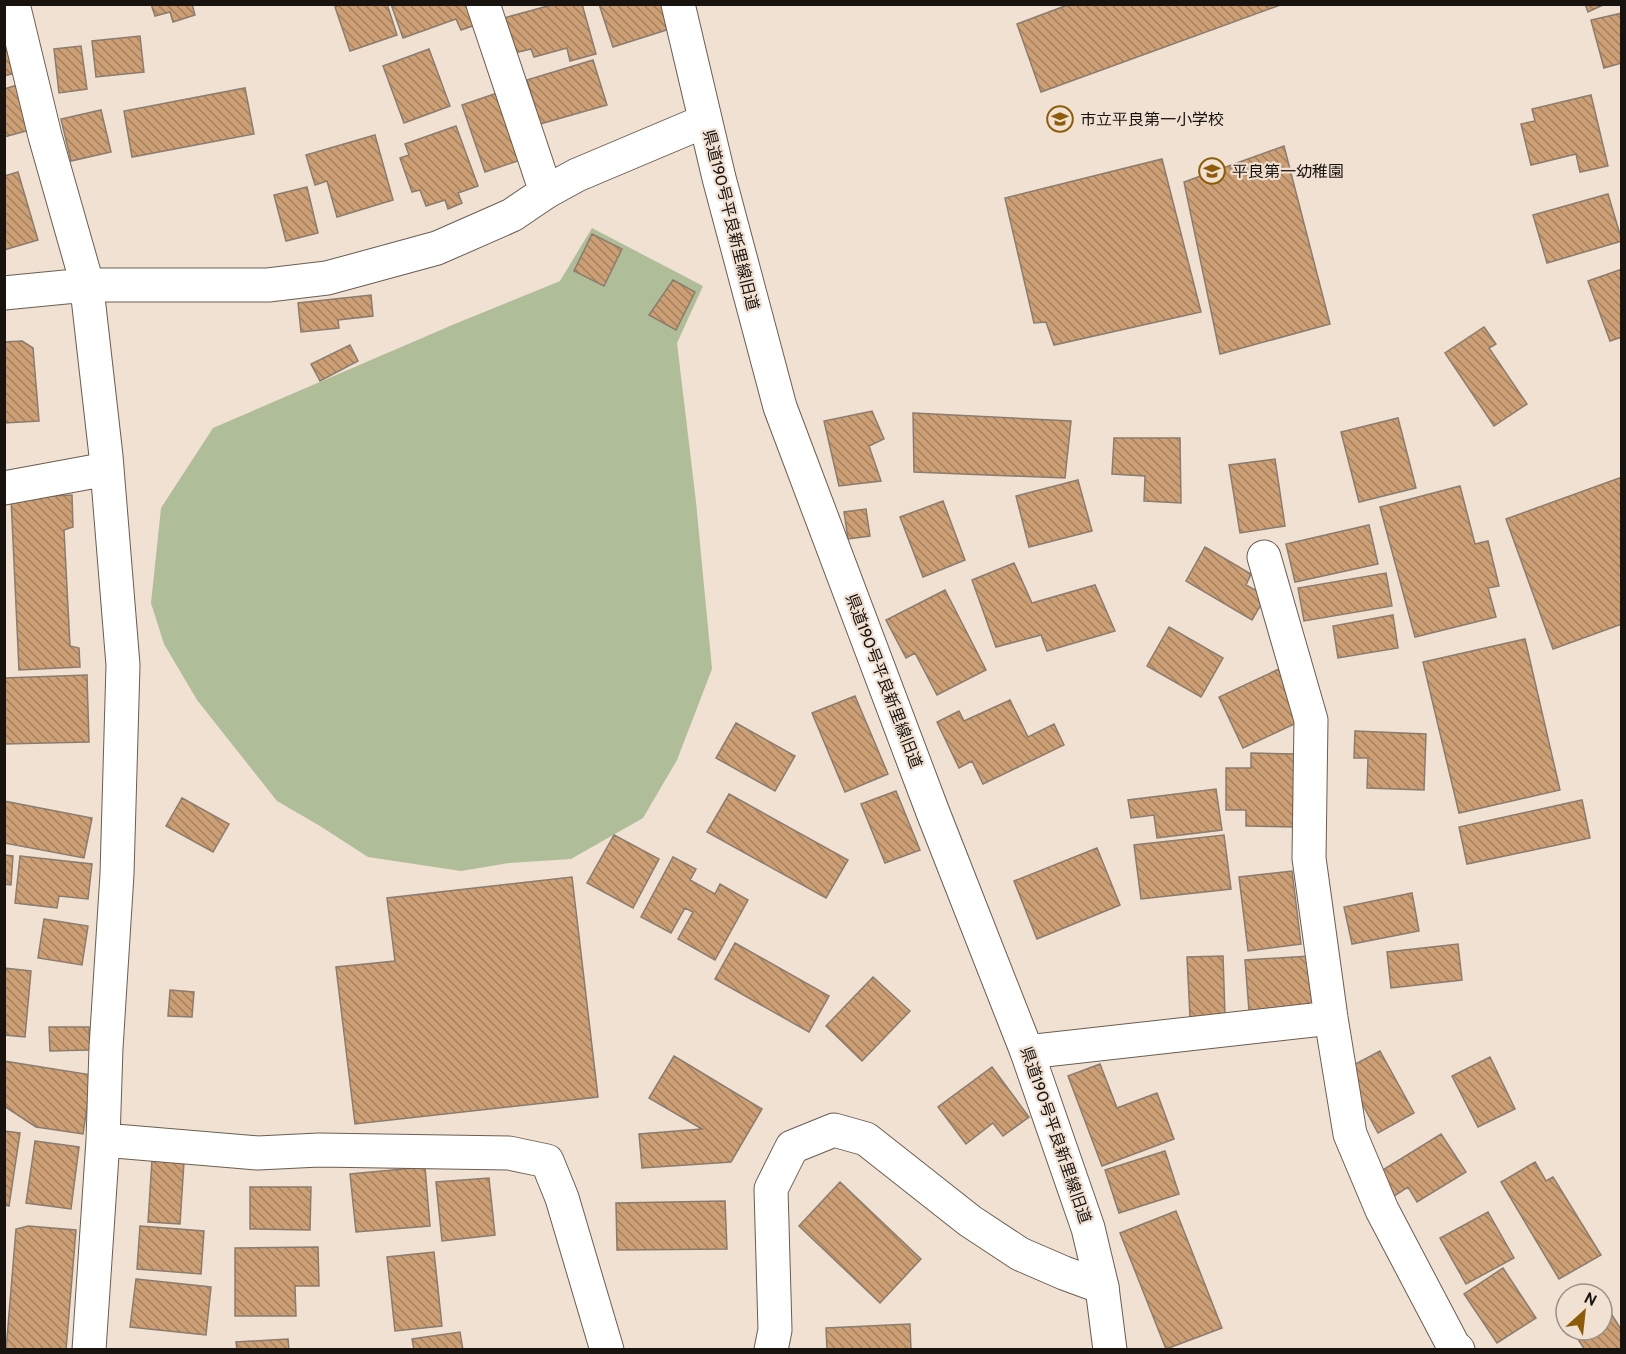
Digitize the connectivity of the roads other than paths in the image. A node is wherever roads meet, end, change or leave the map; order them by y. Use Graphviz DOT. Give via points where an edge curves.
graph roads {
  1 [pos="13,4"];
  2 [pos="483,4"];
  3 [pos="678,4"];
  4 [pos="705,121"];
  5 [pos="546,192"];
  6 [pos="86,285"];
  7 [pos="4,293"];
  8 [pos="107,469"];
  9 [pos="4,488"];
  10 [pos="1264,557"];
  11 [pos="1331,1018"];
  12 [pos="1027,1052"];
  13 [pos="103,1140"];
  14 [pos="1102,1287"];
  15 [pos="89,1350"];
  16 [pos="607,1350"];
  17 [pos="771,1350"];
  18 [pos="1110,1350"];
  19 [pos="1458,1350"];
  1 -- 6 [label="street"];
  2 -- 5 [label="street"];
  3 -- 4 [label="street, 県道190号平良新里線旧道"];
  4 -- 5 [label="street"];
  4 -- 12 [label="street, 県道190号平良新里線旧道" via="780,407"];
  5 -- 6 [label="street" via="512,215 437,248 327,278 268,285"];
  6 -- 7 [label="street"];
  6 -- 8 [label="street"];
  8 -- 9 [label="street"];
  8 -- 13 [label="street" via="123,665"];
  10 -- 11 [label="street" via="1311,720 1309,858"];
  11 -- 12 [label="street"];
  11 -- 19 [label="street" via="1350,1134 1382,1210"];
  12 -- 14 [label="street, 県道190号平良新里線旧道" via="1088,1228"];
  13 -- 15 [label="street"];
  13 -- 16 [label="street" via="258,1153 320,1150 509,1154 547,1161 562,1198"];
  14 -- 17 [label="street" via="1020,1254 970,1221 866,1139 834,1130 792,1147 771,1189 775,1330"];
  14 -- 18 [label="street, 県道190号平良新里線旧道"];
}
